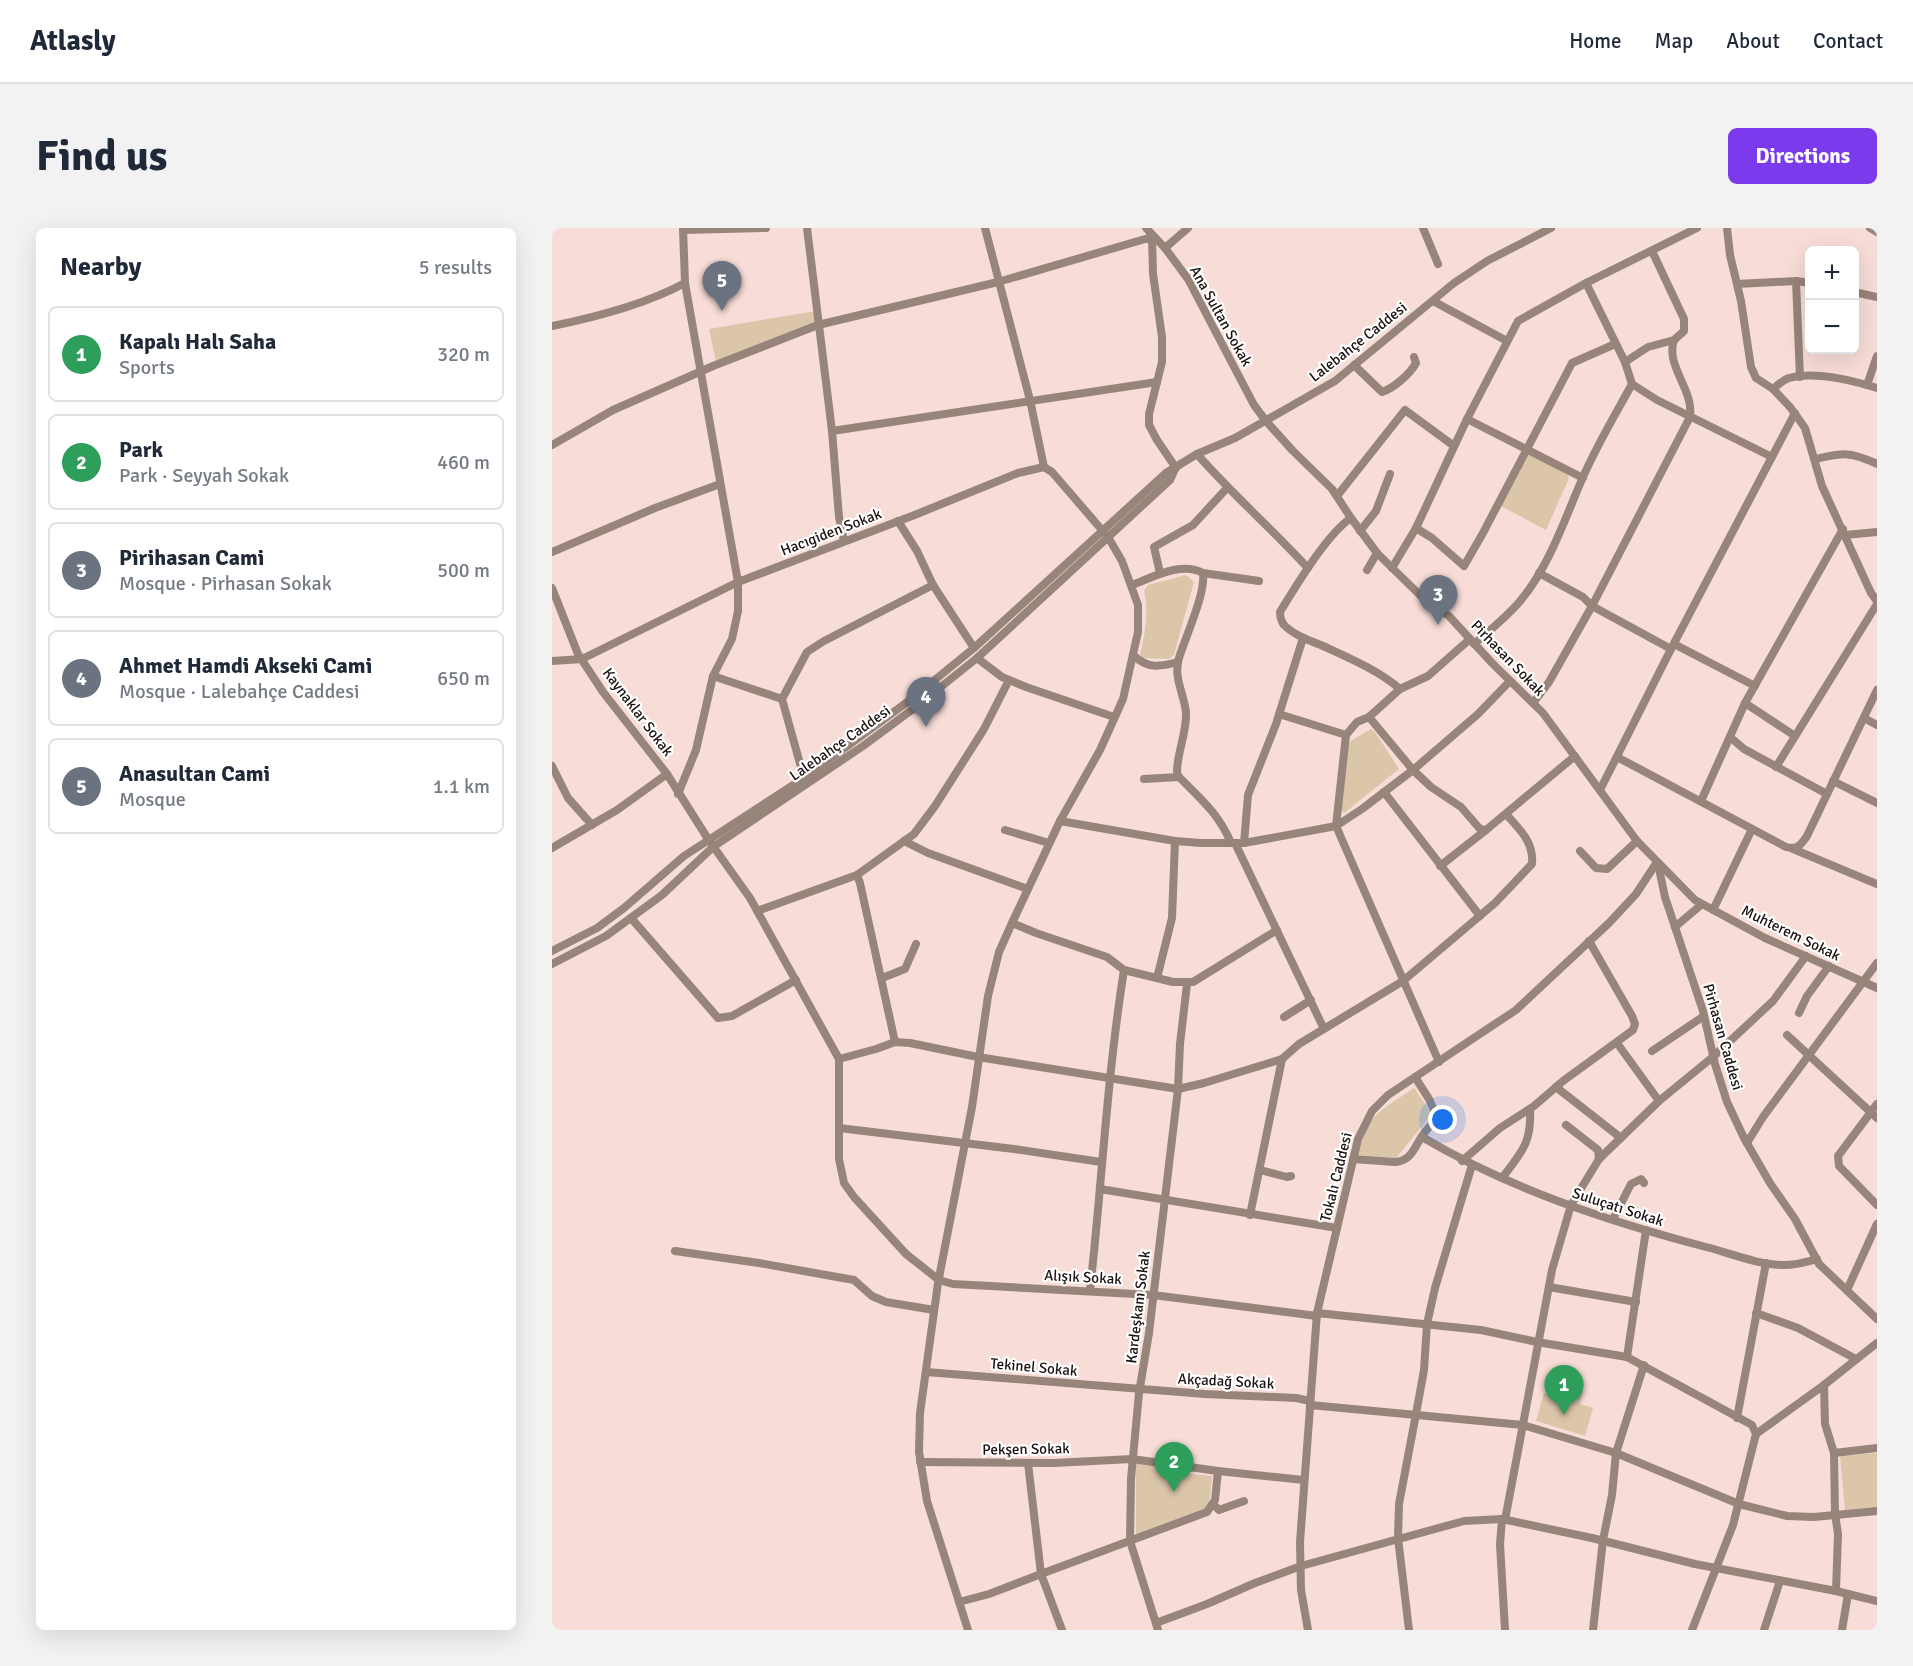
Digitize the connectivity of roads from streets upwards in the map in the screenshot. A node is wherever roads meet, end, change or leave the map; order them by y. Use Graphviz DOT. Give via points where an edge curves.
graph roads {
  1 [pos="766,228"];
  2 [pos="807,228"];
  3 [pos="985,228"];
  4 [pos="1146,228"];
  5 [pos="1188,228"];
  6 [pos="1423,228"];
  7 [pos="1551,228"];
  8 [pos="1697,228"];
  9 [pos="1727,228"];
  10 [pos="1870,228"];
  11 [pos="683,229"];
  12 [pos="1877,232"];
  13 [pos="1152,237"];
  14 [pos="1165,248"];
  15 [pos="1652,251"];
  16 [pos="1438,264"];
  17 [pos="1796,281"];
  18 [pos="998,282"];
  19 [pos="1805,282"];
  20 [pos="685,283"];
  21 [pos="1586,283"];
  22 [pos="1737,284"];
  23 [pos="1859,293"];
  24 [pos="1877,297"];
  25 [pos="1433,301"];
  26 [pos="818,325"];
  27 [pos="552,326"];
  28 [pos="1674,340"];
  29 [pos="1508,341"];
  30 [pos="1615,344"];
  31 [pos="1877,356"];
  32 [pos="1414,357"];
  33 [pos="1625,362"];
  34 [pos="1354,365"];
  35 [pos="700,372"];
  36 [pos="1800,377"];
  37 [pos="1157,382"];
  38 [pos="1632,384"];
  39 [pos="1867,385"];
  40 [pos="1877,388"];
  41 [pos="1773,389"];
  42 [pos="1030,400"];
  43 [pos="1795,413"];
  44 [pos="1690,417"];
  45 [pos="1467,419"];
  46 [pos="1266,421"];
  47 [pos="832,431"];
  48 [pos="552,445"];
  49 [pos="1454,446"];
  50 [pos="1526,449"];
  51 [pos="1197,454"];
  52 [pos="1772,457"];
  53 [pos="1815,459"];
  54 [pos="1877,464"];
  55 [pos="1044,467"];
  56 [pos="1176,468"];
  57 [pos="1390,474"];
  58 [pos="1583,478"];
  59 [pos="720,484"];
  60 [pos="1227,488"];
  61 [pos="1337,496"];
  62 [pos="1351,518"];
  63 [pos="898,521"];
  64 [pos="1416,528"];
  65 [pos="1360,531"];
  66 [pos="1844,532"];
  67 [pos="1877,532"];
  68 [pos="1105,533"];
  69 [pos="844,541"];
  70 [pos="552,552"];
  71 [pos="1377,553"];
  72 [pos="1308,568"];
  73 [pos="1392,568"];
  74 [pos="1367,570"];
  75 [pos="1160,573"];
  76 [pos="1203,573"];
  77 [pos="1539,573"];
  78 [pos="1259,581"];
  79 [pos="738,582"];
  80 [pos="933,585"];
  81 [pos="1132,585"];
  82 [pos="552,588"];
  83 [pos="1877,603"];
  84 [pos="1592,606"];
  85 [pos="1303,638"];
  86 [pos="1472,642"];
  87 [pos="1672,647"];
  88 [pos="974,648"];
  89 [pos="1134,655"];
  90 [pos="976,658"];
  91 [pos="582,659"];
  92 [pos="552,661"];
  93 [pos="1178,662"];
  94 [pos="712,676"];
  95 [pos="1009,680"];
  96 [pos="1510,681"];
  97 [pos="1755,686"];
  98 [pos="1400,689"];
  99 [pos="1877,690"];
  100 [pos="782,699"];
  101 [pos="1745,703"];
  102 [pos="1533,704"];
  103 [pos="1279,714"];
  104 [pos="1114,717"];
  105 [pos="1369,717"];
  106 [pos="1864,718"];
  107 [pos="1877,725"];
  108 [pos="1346,735"];
  109 [pos="1795,736"];
  110 [pos="1730,737"];
  111 [pos="1575,756"];
  112 [pos="1617,757"];
  113 [pos="552,766"];
  114 [pos="1776,767"];
  115 [pos="1413,770"];
  116 [pos="667,774"];
  117 [pos="1179,777"];
  118 [pos="804,778"];
  119 [pos="1144,779"];
  120 [pos="1833,781"];
  121 [pos="1600,790"];
  122 [pos="1384,792"];
  123 [pos="678,794"];
  124 [pos="1827,794"];
  125 [pos="1701,801"];
  126 [pos="1877,803"];
  127 [pos="1506,814"];
  128 [pos="1060,821"];
  129 [pos="592,825"];
  130 [pos="1336,826"];
  131 [pos="1752,829"];
  132 [pos="1005,830"];
  133 [pos="1486,830"];
  134 [pos="904,841"];
  135 [pos="1175,841"];
  136 [pos="1637,841"];
  137 [pos="710,843"];
  138 [pos="1049,843"];
  139 [pos="1233,843"];
  140 [pos="1244,843"];
  141 [pos="552,848"];
  142 [pos="1793,849"];
  143 [pos="1580,851"];
  144 [pos="1657,862"];
  145 [pos="1440,866"];
  146 [pos="857,875"];
  147 [pos="1877,884"];
  148 [pos="1028,889"];
  149 [pos="1699,902"];
  150 [pos="1713,910"];
  151 [pos="757,912"];
  152 [pos="1480,916"];
  153 [pos="631,918"];
  154 [pos="1012,923"];
  155 [pos="1675,927"];
  156 [pos="1277,930"];
  157 [pos="1589,941"];
  158 [pos="916,944"];
  159 [pos="552,951"];
  160 [pos="1806,956"];
  161 [pos="1877,963"];
  162 [pos="552,964"];
  163 [pos="1829,966"];
  164 [pos="1124,970"];
  165 [pos="882,978"];
  166 [pos="1158,978"];
  167 [pos="796,980"];
  168 [pos="1403,981"];
  169 [pos="1864,982"];
  170 [pos="1186,984"];
  171 [pos="1877,988"];
  172 [pos="1311,1000"];
  173 [pos="1799,1013"];
  174 [pos="1704,1016"];
  175 [pos="1284,1017"];
  176 [pos="1324,1029"];
  177 [pos="1787,1035"];
  178 [pos="895,1042"];
  179 [pos="1617,1043"];
  180 [pos="1652,1051"];
  181 [pos="1714,1056"];
  182 [pos="1809,1056"];
  183 [pos="978,1057"];
  184 [pos="839,1059"];
  185 [pos="1282,1059"];
  186 [pos="1439,1062"];
  187 [pos="1415,1077"];
  188 [pos="1110,1078"];
  189 [pos="1556,1087"];
  190 [pos="1178,1089"];
  191 [pos="1659,1101"];
  192 [pos="1877,1104"];
  193 [pos="1530,1109"];
  194 [pos="1874,1115"];
  195 [pos="1566,1125"];
  196 [pos="839,1128"];
  197 [pos="1422,1137"];
  198 [pos="1621,1138"];
  199 [pos="965,1143"];
  200 [pos="1747,1143"];
  201 [pos="1353,1159"];
  202 [pos="1599,1159"];
  203 [pos="1462,1161"];
  204 [pos="1101,1162"];
  205 [pos="1472,1165"];
  206 [pos="1260,1170"];
  207 [pos="1291,1176"];
  208 [pos="1502,1178"];
  209 [pos="1644,1183"];
  210 [pos="1100,1189"];
  211 [pos="1165,1200"];
  212 [pos="1571,1205"];
  213 [pos="1877,1205"];
  214 [pos="1250,1215"];
  215 [pos="1613,1219"];
  216 [pos="1877,1224"];
  217 [pos="1337,1228"];
  218 [pos="1646,1230"];
  219 [pos="675,1251"];
  220 [pos="1817,1259"];
  221 [pos="1766,1263"];
  222 [pos="939,1280"];
  223 [pos="1549,1287"];
  224 [pos="1089,1290"];
  225 [pos="1847,1290"];
  226 [pos="1153,1295"];
  227 [pos="1636,1302"];
  228 [pos="934,1310"];
  229 [pos="1756,1313"];
  230 [pos="1317,1315"];
  231 [pos="1877,1319"];
  232 [pos="1427,1324"];
  233 [pos="1537,1342"];
  234 [pos="1877,1343"];
  235 [pos="1627,1357"];
  236 [pos="1856,1359"];
  237 [pos="1644,1365"];
  238 [pos="926,1372"];
  239 [pos="1824,1385"];
  240 [pos="1140,1389"];
  241 [pos="1310,1403"];
  242 [pos="1416,1414"];
  243 [pos="1737,1418"];
  244 [pos="1522,1425"];
  245 [pos="1756,1434"];
  246 [pos="1877,1448"];
  247 [pos="1616,1453"];
  248 [pos="1834,1453"];
  249 [pos="1132,1459"];
  250 [pos="920,1462"];
  251 [pos="1028,1463"];
  252 [pos="1218,1471"];
  253 [pos="1304,1480"];
  254 [pos="1244,1501"];
  255 [pos="1213,1504"];
  256 [pos="1739,1504"];
  257 [pos="1877,1511"];
  258 [pos="1835,1514"];
  259 [pos="1503,1519"];
  260 [pos="1398,1538"];
  261 [pos="1603,1540"];
  262 [pos="1130,1541"];
  263 [pos="1301,1566"];
  264 [pos="1716,1569"];
  265 [pos="1041,1574"];
  266 [pos="1779,1581"];
  267 [pos="1836,1591"];
  268 [pos="1848,1594"];
  269 [pos="1877,1601"];
  270 [pos="959,1602"];
  271 [pos="1157,1626"];
  272 [pos="968,1630"];
  273 [pos="1062,1630"];
  274 [pos="1308,1630"];
  275 [pos="1409,1630"];
  276 [pos="1505,1630"];
  277 [pos="1593,1630"];
  278 [pos="1692,1630"];
  279 [pos="1764,1630"];
  280 [pos="1842,1630"];
  1 -- 11 [label="street"];
  2 -- 26 [label="street"];
  3 -- 18 [label="street"];
  4 -- 13 [label="street, Ana Sultan Sokak"];
  5 -- 14 [label="street"];
  6 -- 16 [label="street"];
  7 -- 25 [label="street, Lalebahçe Caddesi" via="1487,261"];
  8 -- 15 [label="street"];
  9 -- 22 [label="street"];
  10 -- 12 [label="street"];
  11 -- 20 [label="street"];
  13 -- 14 [label="street, Ana Sultan Sokak"];
  13 -- 18 [label="street"];
  13 -- 37 [label="street" via="1162,337"];
  14 -- 46 [label="street, Ana Sultan Sokak" via="1188,279"];
  15 -- 21 [label="street"];
  15 -- 28 [label="street" via="1684,319 1684,331"];
  17 -- 19 [label="street"];
  17 -- 22 [label="street"];
  17 -- 36 [label="street"];
  18 -- 26 [label="street"];
  18 -- 42 [label="street"];
  20 -- 27 [label="street" via="625,307"];
  20 -- 35 [label="street"];
  21 -- 29 [label="street" via="1518,321"];
  21 -- 30 [label="street"];
  22 -- 41 [label="street" via="1751,367 1756,378"];
  23 -- 24 [label="street"];
  25 -- 29 [label="street"];
  25 -- 34 [label="street, Lalebahçe Caddesi"];
  26 -- 35 [label="street"];
  26 -- 47 [label="street"];
  28 -- 33 [label="street" via="1648,347"];
  28 -- 44 [label="street" via="1673,359 1689,398"];
  29 -- 45 [label="street"];
  30 -- 33 [label="street"];
  30 -- 50 [label="street" via="1572,363"];
  31 -- 39 [label="street"];
  32 -- 34 [label="street" via="1413,368 1382,392"];
  33 -- 38 [label="street"];
  34 -- 46 [label="street, Lalebahçe Caddesi" via="1335,381"];
  35 -- 48 [label="street" via="613,410"];
  35 -- 59 [label="street"];
  36 -- 39 [label="street" via="1813,375"];
  36 -- 41 [label="street" via="1787,379"];
  37 -- 42 [label="street"];
  37 -- 56 [label="street" via="1149,425"];
  38 -- 44 [label="street"];
  38 -- 58 [label="street"];
  39 -- 40 [label="street"];
  41 -- 43 [label="street"];
  42 -- 47 [label="street"];
  42 -- 55 [label="street"];
  43 -- 52 [label="street"];
  43 -- 53 [label="street" via="1805,428"];
  44 -- 52 [label="street"];
  44 -- 84 [label="street"];
  45 -- 49 [label="street"];
  45 -- 50 [label="street"];
  46 -- 51 [label="street, Lalebahçe Caddesi"];
  46 -- 61 [label="street, Pirhasan Sokak"];
  47 -- 69 [label="street"];
  49 -- 61 [label="street" via="1405,410"];
  49 -- 64 [label="street"];
  50 -- 58 [label="street"];
  50 -- 64 [label="street" via="1464,566"];
  51 -- 56 [label="street, Lalebahçe Caddesi"];
  51 -- 60 [label="street"];
  52 -- 87 [label="street"];
  53 -- 54 [label="street" via="1843,453"];
  53 -- 66 [label="street" via="1822,486"];
  55 -- 63 [label="street, Hacıgiden Sokak" via="1018,473"];
  55 -- 68 [label="street"];
  56 -- 68 [label="street, Lalebahçe Caddesi" via="1166,473"];
  57 -- 65 [label="street" via="1376,511"];
  58 -- 77 [label="street"];
  59 -- 70 [label="street"];
  59 -- 79 [label="street"];
  60 -- 72 [label="street"];
  60 -- 75 [label="street" via="1193,525 1154,547"];
  61 -- 62 [label="street, Pirhasan Sokak"];
  62 -- 65 [label="street, Pirhasan Sokak"];
  62 -- 72 [label="street"];
  63 -- 69 [label="street, Hacıgiden Sokak"];
  63 -- 80 [label="street"];
  64 -- 73 [label="street"];
  65 -- 71 [label="street, Pirhasan Sokak"];
  66 -- 67 [label="street"];
  66 -- 83 [label="street"];
  66 -- 97 [label="street"];
  68 -- 81 [label="street"];
  68 -- 88 [label="street, Lalebahçe Caddesi"];
  68 -- 90 [label="street, Lalebahçe Caddesi"];
  69 -- 79 [label="street, Hacıgiden Sokak"];
  71 -- 73 [label="street, Pirhasan Sokak"];
  71 -- 74 [label="street"];
  72 -- 85 [label="street" via="1280,612 1283,624"];
  73 -- 86 [label="street, Pirhasan Sokak" via="1426,601 1449,616"];
  75 -- 76 [label="street" via="1195,569"];
  75 -- 81 [label="street"];
  76 -- 78 [label="street"];
  76 -- 93 [label="street"];
  77 -- 84 [label="street"];
  77 -- 86 [label="street" via="1521,600"];
  79 -- 91 [label="street, Hacıgiden Sokak"];
  79 -- 94 [label="street" via="738,611 732,639"];
  80 -- 88 [label="street"];
  80 -- 100 [label="street" via="807,652"];
  81 -- 89 [label="street" via="1139,620"];
  82 -- 91 [label="street, Kaynaklar Sokak"];
  83 -- 109 [label="street"];
  84 -- 87 [label="street"];
  84 -- 102 [label="street"];
  85 -- 98 [label="street" via="1375,672"];
  85 -- 103 [label="street"];
  86 -- 96 [label="street, Pirhasan Sokak"];
  86 -- 98 [label="street" via="1428,676"];
  87 -- 97 [label="street"];
  87 -- 112 [label="street"];
  88 -- 118 [label="street, Lalebahçe Caddesi"];
  89 -- 93 [label="street" via="1142,663 1155,666"];
  89 -- 104 [label="street" via="1123,699"];
  90 -- 95 [label="street"];
  90 -- 137 [label="street, Lalebahçe Caddesi" via="863,746"];
  91 -- 92 [label="street, Hacıgiden Sokak"];
  91 -- 116 [label="street, Kaynaklar Sokak"];
  93 -- 117 [label="street" via="1186,710 1186,730 1177,767"];
  94 -- 100 [label="street"];
  94 -- 123 [label="street" via="696,750"];
  95 -- 104 [label="street"];
  95 -- 134 [label="street" via="984,729 935,806"];
  96 -- 102 [label="street, Pirhasan Sokak"];
  96 -- 115 [label="street"];
  97 -- 101 [label="street"];
  98 -- 105 [label="street"];
  99 -- 106 [label="street"];
  100 -- 118 [label="street"];
  101 -- 109 [label="street"];
  101 -- 110 [label="street"];
  102 -- 111 [label="street, Pirhasan Sokak"];
  103 -- 108 [label="street"];
  103 -- 140 [label="street" via="1248,795"];
  104 -- 128 [label="street"];
  105 -- 108 [label="street" via="1357,722"];
  105 -- 115 [label="street"];
  106 -- 107 [label="street"];
  106 -- 120 [label="street"];
  108 -- 130 [label="street"];
  109 -- 114 [label="street"];
  110 -- 114 [label="street"];
  110 -- 125 [label="street"];
  111 -- 121 [label="street, Pirhasan Sokak"];
  111 -- 127 [label="street"];
  112 -- 121 [label="street"];
  112 -- 125 [label="street"];
  113 -- 129 [label="street" via="568,798"];
  114 -- 124 [label="street"];
  115 -- 122 [label="street"];
  115 -- 133 [label="street" via="1461,807 1480,829"];
  116 -- 123 [label="street, Kaynaklar Sokak"];
  116 -- 129 [label="street"];
  117 -- 119 [label="street"];
  117 -- 139 [label="street" via="1216,814"];
  118 -- 137 [label="street, Lalebahçe Caddesi"];
  120 -- 124 [label="street"];
  120 -- 126 [label="street"];
  121 -- 136 [label="street, Pirhasan Sokak"];
  122 -- 130 [label="street"];
  122 -- 145 [label="street"];
  123 -- 137 [label="street, Kaynaklar Sokak"];
  124 -- 142 [label="street" via="1801,845"];
  125 -- 131 [label="street"];
  127 -- 133 [label="street"];
  127 -- 152 [label="street" via="1527,838 1533,852 1532,864"];
  128 -- 135 [label="street"];
  128 -- 138 [label="street"];
  129 -- 141 [label="street"];
  130 -- 140 [label="street"];
  130 -- 168 [label="street"];
  131 -- 142 [label="street"];
  131 -- 150 [label="street"];
  132 -- 138 [label="street"];
  133 -- 145 [label="street"];
  134 -- 146 [label="street"];
  134 -- 148 [label="street"];
  135 -- 139 [label="street"];
  135 -- 166 [label="street" via="1172,918"];
  136 -- 143 [label="street" via="1607,869 1596,868"];
  136 -- 144 [label="street, Pirhasan Sokak"];
  137 -- 151 [label="street, Kaynaklar Sokak"];
  137 -- 153 [label="street, Lalebahçe Caddesi" via="662,895"];
  137 -- 159 [label="street, Lalebahçe Caddesi" via="597,928"];
  138 -- 148 [label="street"];
  139 -- 140 [label="street"];
  139 -- 156 [label="street"];
  142 -- 147 [label="street"];
  144 -- 149 [label="street, Pirhasan Sokak"];
  144 -- 155 [label="street, Pirhasan Caddesi"];
  144 -- 157 [label="street, Tokalı Caddesi" via="1636,894"];
  145 -- 152 [label="street"];
  146 -- 151 [label="street"];
  146 -- 165 [label="street"];
  148 -- 154 [label="street"];
  149 -- 150 [label="street, Muhterem Sokak"];
  149 -- 155 [label="street"];
  150 -- 160 [label="street, Muhterem Sokak"];
  151 -- 167 [label="street, Kaynaklar Sokak"];
  152 -- 168 [label="street"];
  153 -- 162 [label="street, Lalebahçe Caddesi"];
  153 -- 167 [label="street" via="718,1018 732,1016"];
  154 -- 164 [label="street" via="1107,957"];
  154 -- 183 [label="street" via="993,969"];
  155 -- 174 [label="street, Pirhasan Caddesi"];
  156 -- 170 [label="street"];
  156 -- 172 [label="street"];
  157 -- 179 [label="street" via="1635,1024"];
  157 -- 186 [label="street, Tokalı Caddesi" via="1516,1010"];
  158 -- 165 [label="street" via="905,969"];
  160 -- 163 [label="street, Muhterem Sokak"];
  160 -- 181 [label="street" via="1773,1001"];
  161 -- 169 [label="street"];
  163 -- 169 [label="street, Muhterem Sokak"];
  163 -- 173 [label="street"];
  164 -- 166 [label="street"];
  164 -- 188 [label="street"];
  165 -- 178 [label="street"];
  166 -- 170 [label="street"];
  167 -- 184 [label="street, Kaynaklar Sokak"];
  168 -- 176 [label="street"];
  168 -- 186 [label="street"];
  169 -- 171 [label="street, Muhterem Sokak"];
  169 -- 182 [label="street"];
  170 -- 190 [label="street, Kardeşkanı Sokak"];
  172 -- 175 [label="street"];
  172 -- 176 [label="street"];
  174 -- 180 [label="street"];
  174 -- 181 [label="street, Pirhasan Caddesi"];
  176 -- 185 [label="street"];
  177 -- 182 [label="street"];
  178 -- 183 [label="street"];
  178 -- 184 [label="street"];
  179 -- 189 [label="street"];
  179 -- 191 [label="street"];
  181 -- 191 [label="street"];
  181 -- 200 [label="street, Pirhasan Caddesi" via="1727,1102"];
  182 -- 194 [label="street"];
  182 -- 200 [label="street"];
  183 -- 188 [label="street"];
  183 -- 199 [label="street"];
  184 -- 196 [label="street"];
  185 -- 190 [label="street"];
  185 -- 206 [label="street"];
  186 -- 187 [label="street, Tokalı Caddesi"];
  187 -- 197 [label="street" via="1437,1117"];
  187 -- 201 [label="street, Tokalı Caddesi" via="1372,1111"];
  188 -- 190 [label="street"];
  188 -- 204 [label="street"];
  189 -- 193 [label="street"];
  189 -- 198 [label="street"];
  190 -- 211 [label="street, Kardeşkanı Sokak"];
  191 -- 198 [label="street"];
  192 -- 194 [label="street"];
  193 -- 203 [label="street" via="1500,1128"];
  193 -- 208 [label="street" via="1528,1138"];
  194 -- 213 [label="street" via="1838,1156 1839,1166"];
  195 -- 202 [label="street" via="1598,1150"];
  196 -- 199 [label="street"];
  196 -- 222 [label="street" via="844,1183 906,1254"];
  197 -- 201 [label="street" via="1412,1154 1402,1161"];
  197 -- 203 [label="street, Suluçatı Sokak"];
  198 -- 202 [label="street"];
  199 -- 204 [label="street"];
  199 -- 222 [label="street"];
  200 -- 220 [label="street, Pirhasan Caddesi"];
  201 -- 217 [label="street, Tokalı Caddesi"];
  202 -- 212 [label="street"];
  203 -- 205 [label="street, Suluçatı Sokak"];
  204 -- 210 [label="street"];
  205 -- 208 [label="street, Suluçatı Sokak"];
  205 -- 232 [label="street"];
  206 -- 207 [label="street"];
  206 -- 214 [label="street"];
  208 -- 212 [label="street, Suluçatı Sokak"];
  209 -- 215 [label="street" via="1641,1179 1631,1184"];
  210 -- 211 [label="street"];
  210 -- 224 [label="street"];
  211 -- 214 [label="street"];
  211 -- 226 [label="street, Kardeşkanı Sokak"];
  212 -- 215 [label="street, Suluçatı Sokak"];
  212 -- 223 [label="street"];
  214 -- 217 [label="street"];
  215 -- 218 [label="street, Suluçatı Sokak"];
  216 -- 225 [label="street"];
  217 -- 230 [label="street, Tokalı Caddesi"];
  218 -- 221 [label="street, Suluçatı Sokak"];
  218 -- 227 [label="street"];
  219 -- 228 [label="street" via="854,1280 886,1302"];
  220 -- 221 [label="street, Suluçatı Sokak" via="1781,1265"];
  220 -- 225 [label="street, Pirhasan Caddesi"];
  221 -- 229 [label="street"];
  222 -- 224 [label="street, Alışık Sokak" via="953,1284"];
  222 -- 228 [label="street"];
  223 -- 227 [label="street"];
  223 -- 233 [label="street"];
  224 -- 226 [label="street, Alışık Sokak"];
  225 -- 231 [label="street, Pirhasan Caddesi"];
  226 -- 230 [label="street, Alışık Sokak"];
  226 -- 240 [label="street, Kardeşkanı Sokak"];
  227 -- 235 [label="street"];
  228 -- 238 [label="street"];
  229 -- 236 [label="street" via="1798,1328"];
  229 -- 243 [label="street"];
  230 -- 232 [label="street, Alışık Sokak"];
  230 -- 241 [label="street, Tokalı Caddesi"];
  232 -- 233 [label="street, Alışık Sokak"];
  232 -- 242 [label="street"];
  233 -- 235 [label="street, Alışık Sokak"];
  233 -- 244 [label="street"];
  234 -- 236 [label="street"];
  235 -- 237 [label="street, Alışık Sokak"];
  236 -- 239 [label="street"];
  237 -- 243 [label="street, Alışık Sokak"];
  237 -- 247 [label="street"];
  238 -- 240 [label="street, Tekinel Sokak"];
  238 -- 250 [label="street" via="920,1413"];
  239 -- 245 [label="street"];
  239 -- 248 [label="street" via="1825,1424"];
  240 -- 241 [label="street, Akçadağ Sokak" via="1269,1396"];
  240 -- 249 [label="street, Kardeşkanı Sokak"];
  241 -- 242 [label="street, Akçadağ Sokak"];
  241 -- 253 [label="street, Tokalı Caddesi"];
  242 -- 244 [label="street, Akçadağ Sokak"];
  242 -- 260 [label="street" via="1399,1504"];
  243 -- 245 [label="street, Alışık Sokak" via="1752,1425"];
  244 -- 247 [label="street, Akçadağ Sokak"];
  244 -- 259 [label="street"];
  245 -- 256 [label="street"];
  246 -- 248 [label="street"];
  247 -- 256 [label="street, Akçadağ Sokak"];
  247 -- 261 [label="street"];
  248 -- 258 [label="street"];
  249 -- 251 [label="street, Pekşen Sokak"];
  249 -- 252 [label="street, Pekşen Sokak"];
  249 -- 262 [label="street, Kardeşkanı Sokak"];
  250 -- 251 [label="street, Pekşen Sokak"];
  250 -- 270 [label="street" via="927,1501"];
  251 -- 265 [label="street"];
  252 -- 253 [label="street, Pekşen Sokak"];
  252 -- 255 [label="street"];
  253 -- 263 [label="street, Tokalı Caddesi"];
  254 -- 255 [label="street" via="1219,1510"];
  255 -- 262 [label="street" via="1207,1512"];
  256 -- 258 [label="street, Akçadağ Sokak" via="1787,1516"];
  256 -- 264 [label="street"];
  257 -- 258 [label="street, Akçadağ Sokak"];
  258 -- 267 [label="street"];
  259 -- 260 [label="street" via="1464,1521"];
  259 -- 261 [label="street"];
  259 -- 276 [label="street" via="1500,1544"];
  260 -- 263 [label="street"];
  260 -- 275 [label="street"];
  261 -- 264 [label="street"];
  261 -- 277 [label="street"];
  262 -- 265 [label="street"];
  262 -- 271 [label="street, Kardeşkanı Sokak"];
  263 -- 271 [label="street"];
  263 -- 274 [label="street, Tokalı Caddesi"];
  264 -- 266 [label="street"];
  264 -- 278 [label="street"];
  265 -- 270 [label="street"];
  265 -- 273 [label="street"];
  266 -- 267 [label="street"];
  266 -- 279 [label="street"];
  267 -- 268 [label="street"];
  268 -- 269 [label="street"];
  268 -- 280 [label="street"];
  270 -- 272 [label="street"];
}
